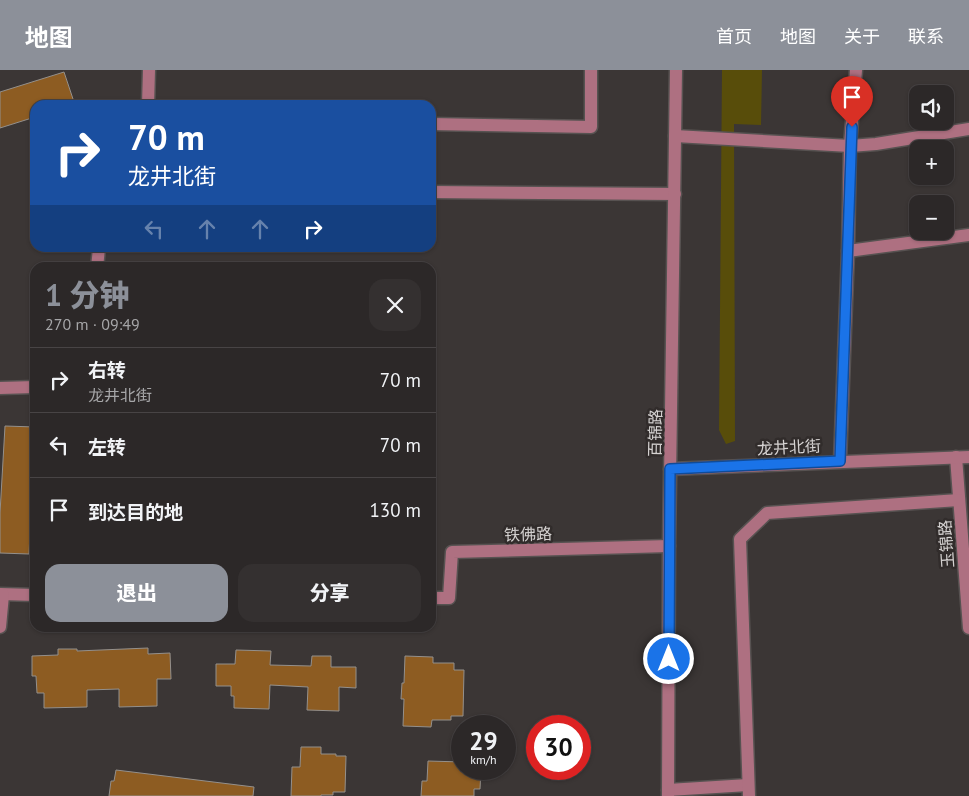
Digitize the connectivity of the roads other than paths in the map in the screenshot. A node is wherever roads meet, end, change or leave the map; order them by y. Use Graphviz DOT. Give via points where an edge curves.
graph roads {
  1 [pos="149,70"];
  2 [pos="591,70"];
  3 [pos="676,70"];
  4 [pos="856,70"];
  5 [pos="148,100"];
  6 [pos="436,124"];
  7 [pos="969,129"];
  8 [pos="675,136"];
  9 [pos="850,146"];
  10 [pos="436,192"];
  11 [pos="675,194"];
  12 [pos="969,235"];
  13 [pos="848,251"];
  14 [pos="30,387"];
  15 [pos="0,388"];
  16 [pos="963,457"];
  17 [pos="840,461"];
  18 [pos="670,469"];
  19 [pos="959,500"];
  20 [pos="669,546"];
  21 [pos="2,594"];
  22 [pos="30,595"];
  23 [pos="436,598"];
  24 [pos="0,627"];
  25 [pos="969,628"];
  26 [pos="748,790"];
  27 [pos="668,793"];
  1 -- 5 [label="street"];
  2 -- 6 [label="street" via="591,128"];
  3 -- 8 [label="street, 百锦路"];
  4 -- 9 [label="street"];
  7 -- 9 [label="street"];
  8 -- 9 [label="street"];
  8 -- 11 [label="street, 百锦路"];
  9 -- 13 [label="street"];
  10 -- 11 [label="street"];
  11 -- 18 [label="street, 百锦路"];
  12 -- 13 [label="street"];
  13 -- 17 [label="street"];
  14 -- 15 [label="street"];
  16 -- 17 [label="street, 龙井北街"];
  16 -- 19 [label="street, 玉锦路"];
  17 -- 18 [label="street, 龙井北街"];
  18 -- 20 [label="street, 百锦路"];
  19 -- 25 [label="street, 玉锦路"];
  19 -- 26 [label="street" via="766,513 740,539"];
  20 -- 23 [label="street, 铁佛路" via="452,552 449,598"];
  20 -- 27 [label="street, 百锦路"];
  21 -- 22 [label="street"];
  21 -- 24 [label="street"];
  26 -- 27 [label="street"];
}
